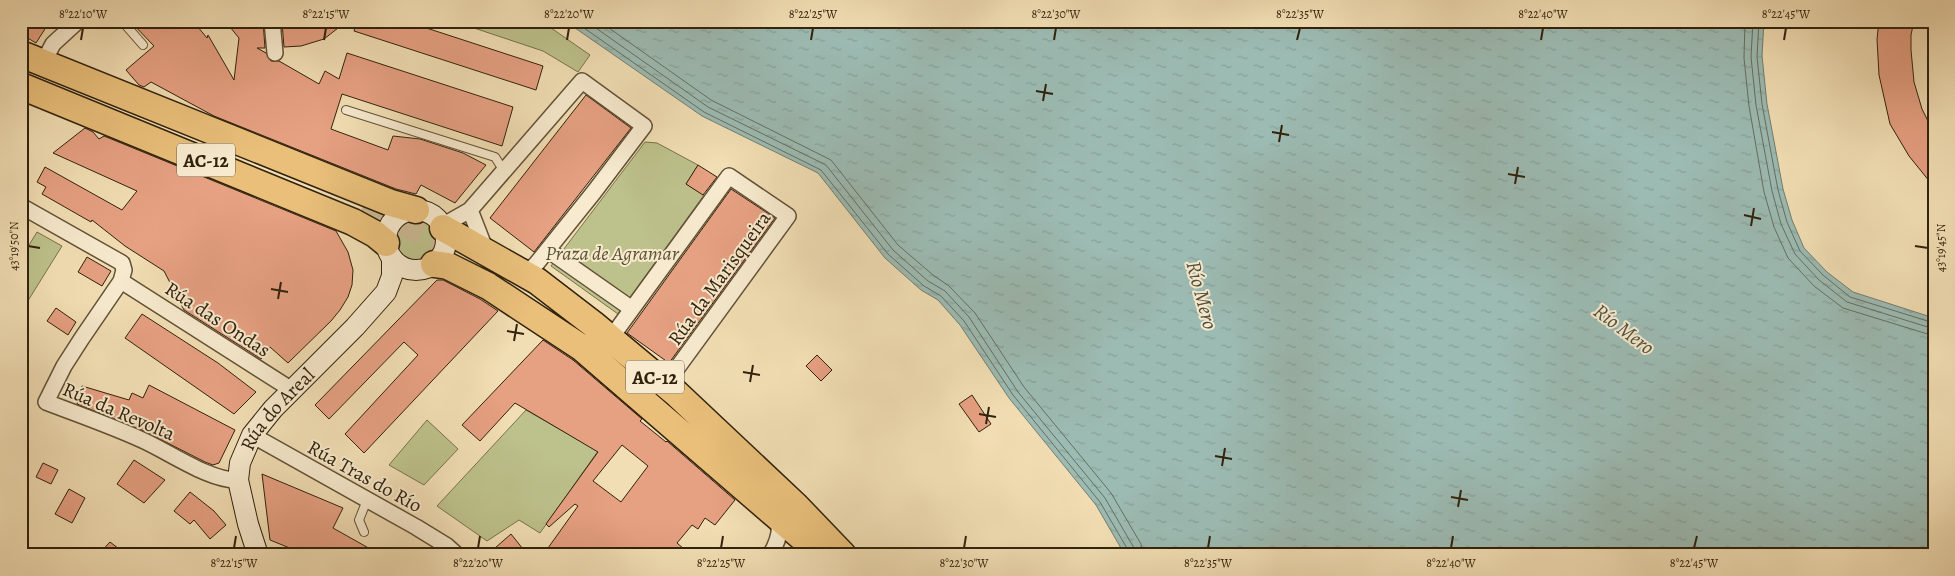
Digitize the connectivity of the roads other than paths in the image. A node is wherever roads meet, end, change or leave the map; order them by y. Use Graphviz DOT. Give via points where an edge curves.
graph roads {
  1 [pos="78,21"];
  2 [pos="122,21"];
  3 [pos="272,21"];
  4 [pos="143,45"];
  5 [pos="275,53"];
  6 [pos="29,60"];
  7 [pos="21,76"];
  8 [pos="21,86"];
  9 [pos="346,110"];
  10 [pos="504,171"];
  11 [pos="21,206"];
  12 [pos="416,210"];
  13 [pos="470,210"];
  14 [pos="443,227"];
  15 [pos="549,249"];
  16 [pos="389,251"];
  17 [pos="426,267"];
  18 [pos="498,267"];
  19 [pos="121,281"];
  20 [pos="386,292"];
  21 [pos="632,309"];
  22 [pos="614,342"];
  23 [pos="660,381"];
  24 [pos="292,390"];
  25 [pos="252,435"];
  26 [pos="238,480"];
  27 [pos="367,500"];
  28 [pos="779,518"];
  29 [pos="364,532"];
  30 [pos="258,555"];
  31 [pos="457,555"];
  32 [pos="770,555"];
  33 [pos="824,555"];
  34 [pos="842,555"];
  1 -- 6 [label="street"];
  2 -- 4 [label="lane"];
  3 -- 5 [label="street"];
  6 -- 7 [label="highway, AC-12" via="330,196"];
  6 -- 12 [label="highway, AC-12"];
  8 -- 16 [label="highway, AC-12" via="353,222 375,234"];
  9 -- 10 [label="lane" via="495,157"];
  10 -- 13 [label="street"];
  10 -- 15 [label="street" via="582,81 644,126"];
  11 -- 19 [label="street" via="122,263"];
  12 -- 14 [label="street" via="432,215"];
  12 -- 16 [label="street" via="394,220 387,231"];
  13 -- 14 [label="street"];
  13 -- 18 [label="street"];
  14 -- 17 [label="street" via="446,236 442,256"];
  14 -- 18 [label="highway, AC-12"];
  15 -- 18 [label="street" via="532,268"];
  15 -- 21 [label="street"];
  16 -- 17 [label="street" via="403,268"];
  16 -- 20 [label="street, Rúa do Areal" via="392,276"];
  17 -- 20 [label="street, Rúa do Areal" via="406,276"];
  17 -- 28 [label="highway, AC-12" via="448,266 488,286 582,348"];
  18 -- 22 [label="highway, AC-12" via="560,298"];
  18 -- 33 [label="highway, AC-12" via="706,444"];
  18 -- 34 [label="highway, AC-12" via="596,338"];
  19 -- 24 [label="street, Rúa das Ondas"];
  19 -- 26 [label="street, Rúa da Revolta" via="64,366 46,402 138,438 211,475"];
  20 -- 24 [label="street, Rúa do Areal"];
  21 -- 22 [label="street" via="616,331"];
  21 -- 23 [label="street, Rúa da Marisqueira" via="729,176 788,216 675,372"];
  22 -- 23 [label="highway, AC-12"];
  23 -- 34 [label="highway, AC-12" via="796,506"];
  24 -- 25 [label="street, Rúa do Areal"];
  25 -- 26 [label="street, Rúa do Areal" via="240,462"];
  25 -- 27 [label="street, Rúa Tras do Río"];
  26 -- 30 [label="street, Rúa do Areal"];
  27 -- 29 [label="lane" via="359,520"];
  27 -- 31 [label="street, Rúa Tras do Río"];
  28 -- 32 [label="street" via="778,539"];
  28 -- 33 [label="highway, AC-12"];
}
